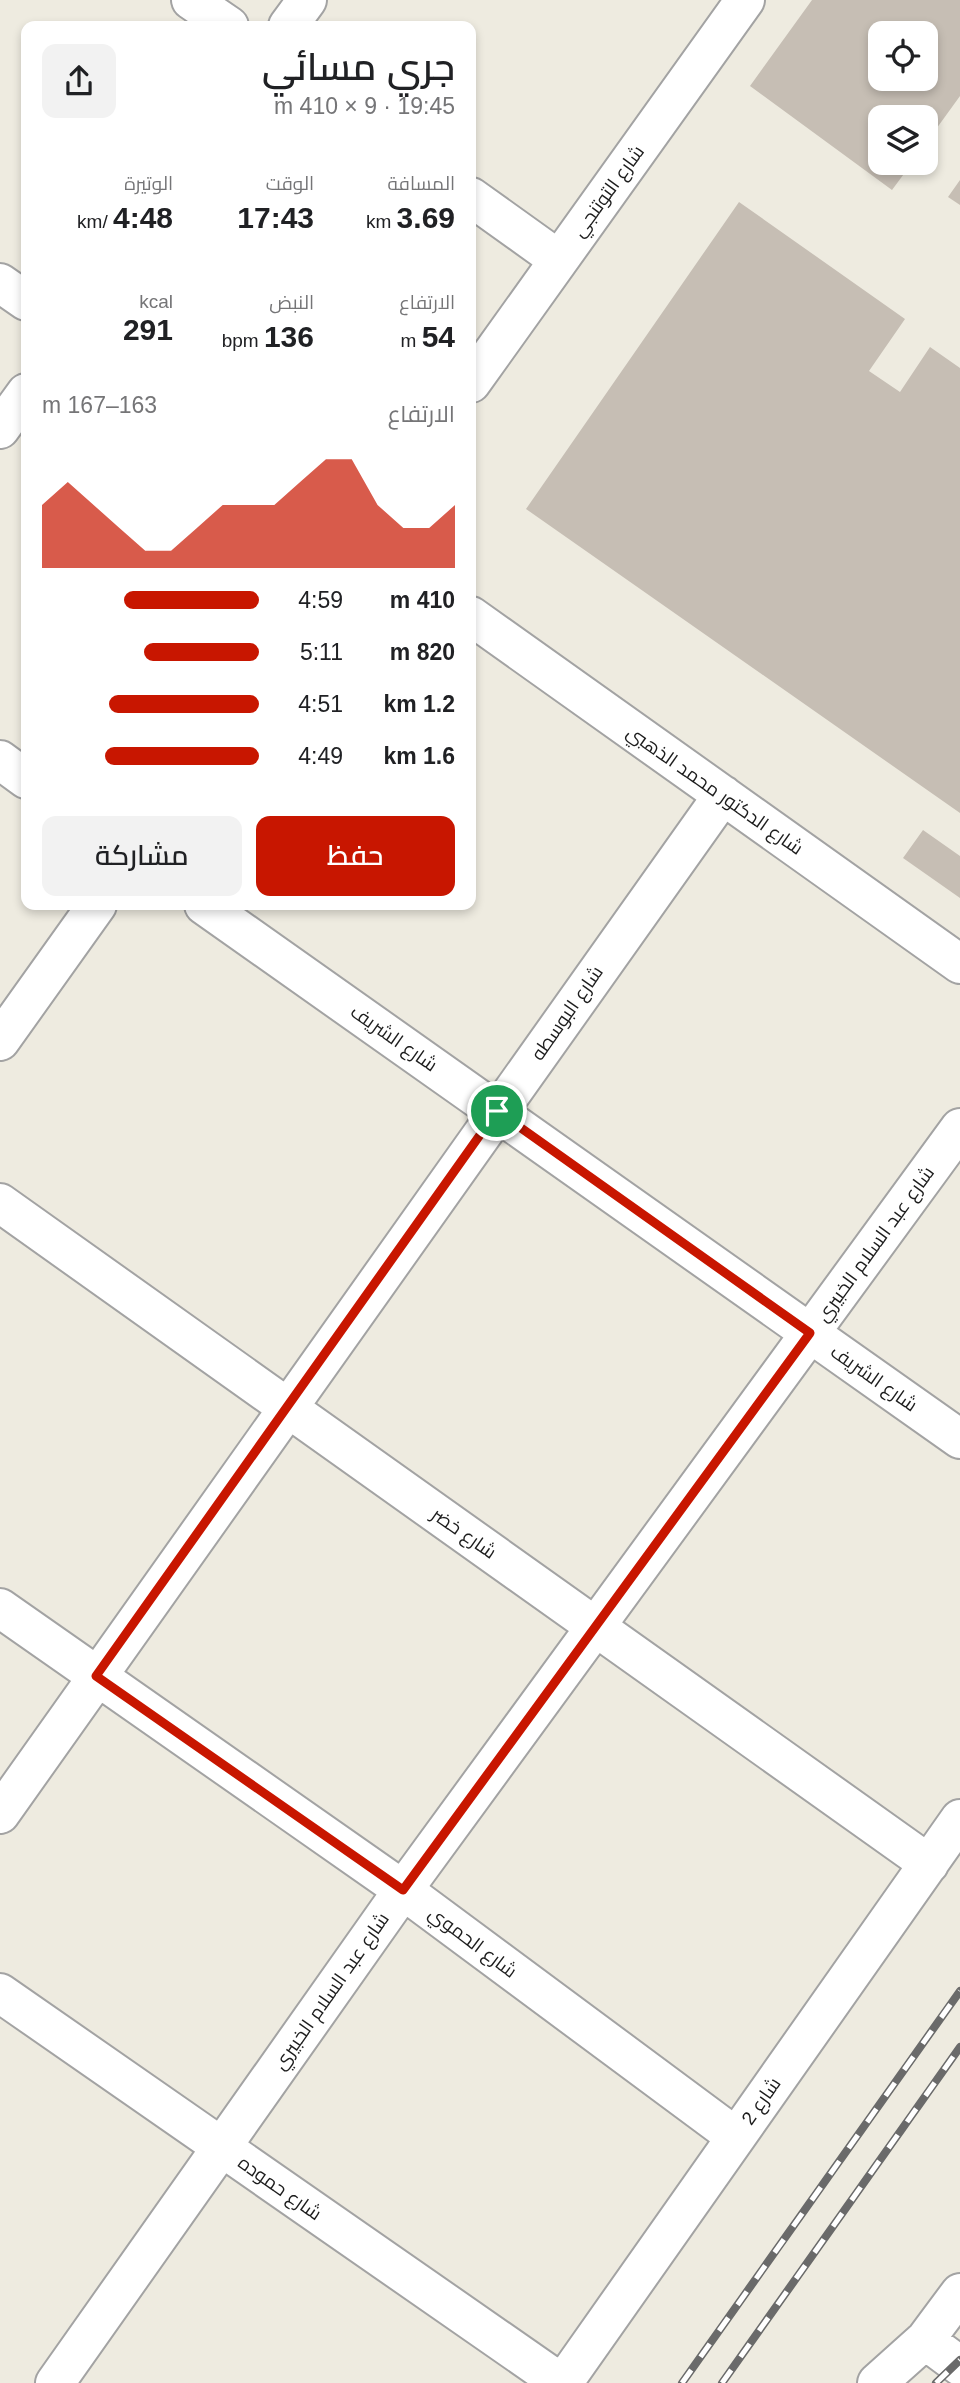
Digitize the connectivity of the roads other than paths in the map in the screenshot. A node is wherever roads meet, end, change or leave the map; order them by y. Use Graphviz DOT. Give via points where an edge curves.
graph roads {
  1 [pos="191,0"];
  2 [pos="307,0"];
  3 [pos="745,0"];
  4 [pos="222,21"];
  5 [pos="292,21"];
  6 [pos="476,201"];
  7 [pos="559,260"];
  8 [pos="0,283"];
  9 [pos="21,298"];
  10 [pos="476,376"];
  11 [pos="21,400"];
  12 [pos="0,429"];
  13 [pos="476,620"];
  14 [pos="0,760"];
  15 [pos="21,775"];
  16 [pos="723,795"];
  17 [pos="93,910"];
  18 [pos="211,910"];
  19 [pos="960,964"];
  20 [pos="0,1041"];
  21 [pos="497,1111"];
  22 [pos="960,1128"];
  23 [pos="0,1203"];
  24 [pos="810,1333"];
  25 [pos="287,1407"];
  26 [pos="960,1439"];
  27 [pos="0,1608"];
  28 [pos="595,1626"];
  29 [pos="96,1676"];
  30 [pos="0,1814"];
  31 [pos="960,1819"];
  32 [pos="929,1864"];
  33 [pos="403,1890"];
  34 [pos="0,1993"];
  35 [pos="736,2137"];
  36 [pos="221,2147"];
  37 [pos="960,2293"];
  38 [pos="926,2340"];
  39 [pos="960,2366"];
  40 [pos="55,2383"];
  41 [pos="562,2383"];
  42 [pos="877,2383"];
  1 -- 4 [label="street"];
  2 -- 5 [label="street"];
  3 -- 7 [label="street, شارع التوتنجي"];
  6 -- 7 [label="street"];
  7 -- 10 [label="street, شارع التوتنجي"];
  8 -- 9 [label="street"];
  11 -- 12 [label="street"];
  13 -- 16 [label="street, شارع الدكتور محمد الذهبي"];
  14 -- 15 [label="street"];
  16 -- 19 [label="street, شارع الدكتور محمد الذهبي"];
  16 -- 21 [label="street, شارع البوسطه"];
  17 -- 20 [label="street"];
  18 -- 21 [label="street, شارع الشريف"];
  21 -- 24 [label="street, شارع الشريف"];
  21 -- 25 [label="street, شارع البوسطه"];
  22 -- 24 [label="street, شارع عبد السلام الخبيري"];
  23 -- 25 [label="street, شارع خضر"];
  24 -- 26 [label="street, شارع الشريف"];
  24 -- 28 [label="street, شارع عبد السلام الخبيري"];
  25 -- 28 [label="street, شارع خضر"];
  25 -- 29 [label="street, شارع البوسطه"];
  27 -- 29 [label="street, شارع الحموي"];
  28 -- 32 [label="street, شارع خضر"];
  28 -- 33 [label="street, شارع عبد السلام الخبيري"];
  29 -- 30 [label="street, شارع البوسطه"];
  29 -- 33 [label="street, شارع الحموي"];
  31 -- 32 [label="street, شارع 2"];
  32 -- 35 [label="street, شارع 2"];
  33 -- 35 [label="street, شارع الحموي"];
  33 -- 36 [label="street, شارع عبد السلام الخبيري"];
  34 -- 36 [label="street, شارع حموده"];
  35 -- 41 [label="street, شارع 2"];
  36 -- 40 [label="street, شارع عبد السلام الخبيري"];
  36 -- 41 [label="street, شارع حموده"];
  37 -- 38 [label="street"];
  38 -- 39 [label="street"];
  38 -- 42 [label="street"];
}
